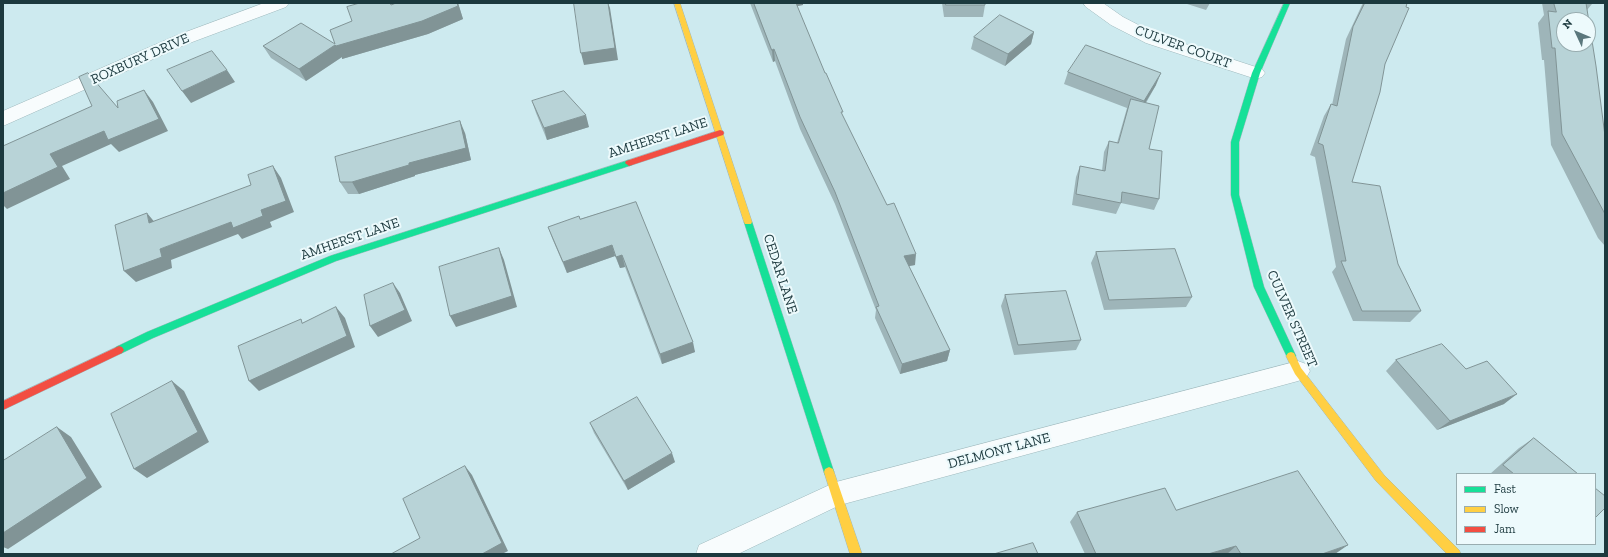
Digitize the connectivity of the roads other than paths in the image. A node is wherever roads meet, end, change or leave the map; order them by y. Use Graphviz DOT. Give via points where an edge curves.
graph roads {
  1 [pos="280,3"];
  2 [pos="677,3"];
  3 [pos="1092,3"];
  4 [pos="1287,3"];
  5 [pos="1256,73"];
  6 [pos="3,119"];
  7 [pos="720,133"];
  8 [pos="1298,371"];
  9 [pos="3,406"];
  10 [pos="836,494"];
  11 [pos="709,554"];
  12 [pos="856,554"];
  13 [pos="1455,554"];
  1 -- 6 [label="street, ROXBURY DRIVE" via="181,40"];
  2 -- 7 [label="street, CEDAR LANE"];
  3 -- 5 [label="street, CULVER COURT" via="1117,21 1152,39"];
  4 -- 5 [label="street, CULVER STREET"];
  5 -- 8 [label="street, CULVER STREET" via="1235,142 1235,195 1260,288"];
  7 -- 9 [label="street, AMHERST LANE" via="332,258 150,335"];
  7 -- 10 [label="street, CEDAR LANE"];
  8 -- 10 [label="street, DELMONT LANE"];
  8 -- 13 [label="street, CULVER STREET" via="1380,478"];
  10 -- 11 [label="street, DELMONT LANE"];
  10 -- 12 [label="street, CEDAR LANE"];
}
